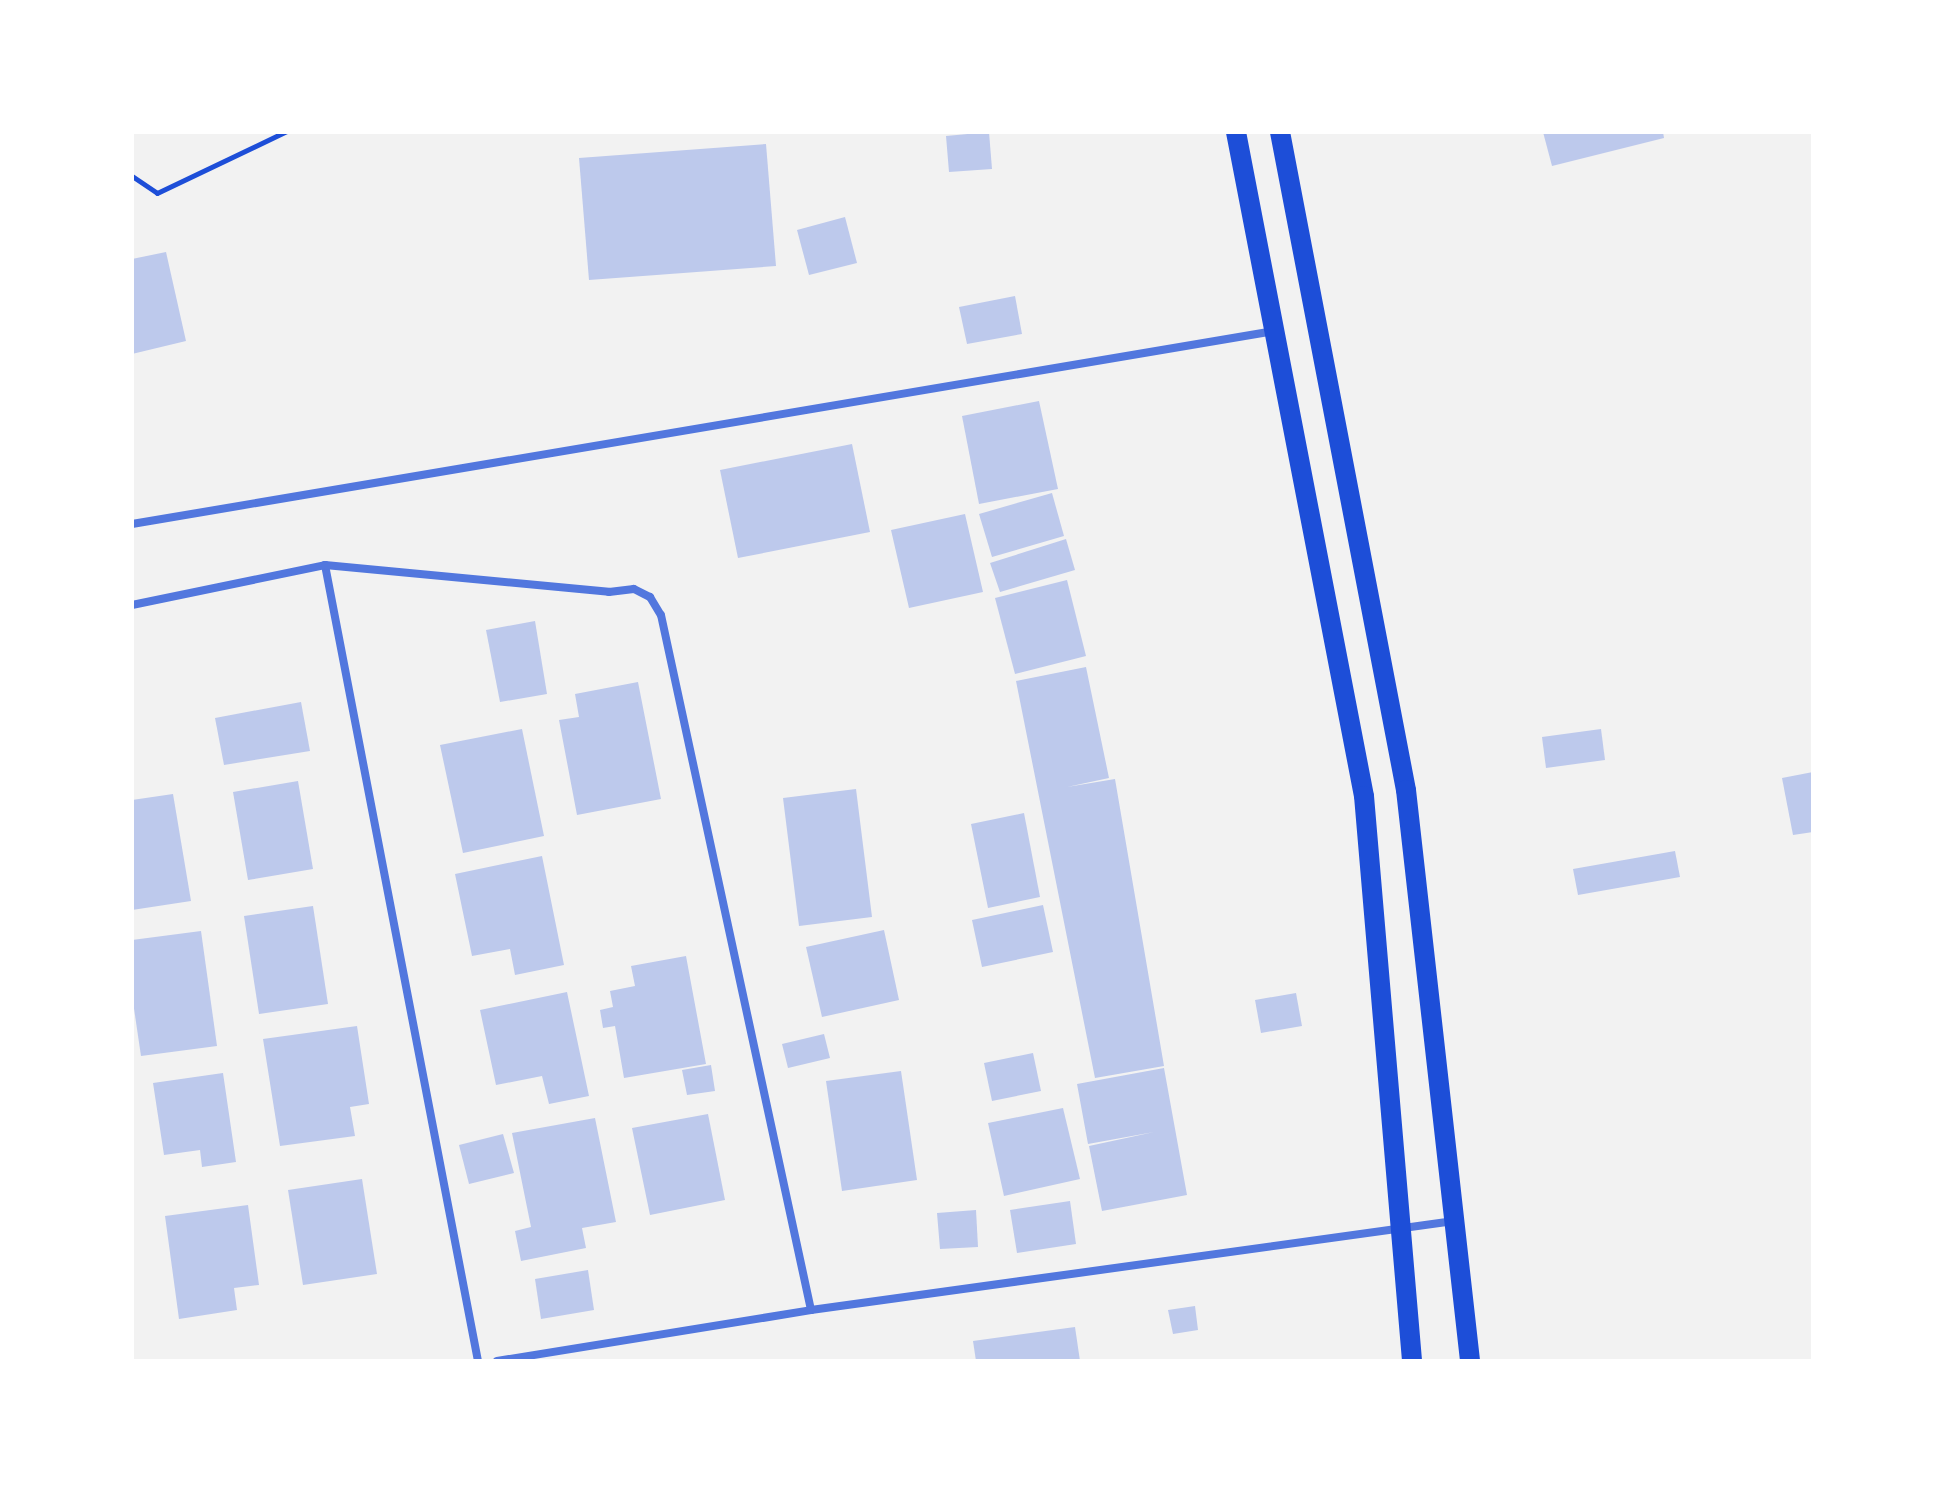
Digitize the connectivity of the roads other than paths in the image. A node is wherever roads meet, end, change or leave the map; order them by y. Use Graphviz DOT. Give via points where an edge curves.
graph roads {
  1 [pos="1236,132"];
  2 [pos="1280,132"];
  3 [pos="1274,331"];
  4 [pos="132,524"];
  5 [pos="325,565"];
  6 [pos="132,605"];
  7 [pos="1455,1221"];
  8 [pos="1400,1226"];
  9 [pos="811,1310"];
  10 [pos="478,1361"];
  11 [pos="497,1361"];
  12 [pos="1412,1361"];
  13 [pos="1470,1361"];
  1 -- 3 [label="main road"];
  2 -- 7 [label="main road" via="1406,790"];
  3 -- 4 [label="street"];
  3 -- 8 [label="main road" via="1364,796"];
  5 -- 6 [label="street"];
  5 -- 9 [label="street" via="609,592 634,589 650,597 661,615"];
  5 -- 10 [label="street"];
  7 -- 8 [label="street"];
  7 -- 13 [label="main road"];
  8 -- 9 [label="street"];
  8 -- 12 [label="main road"];
  9 -- 11 [label="street"];
}
